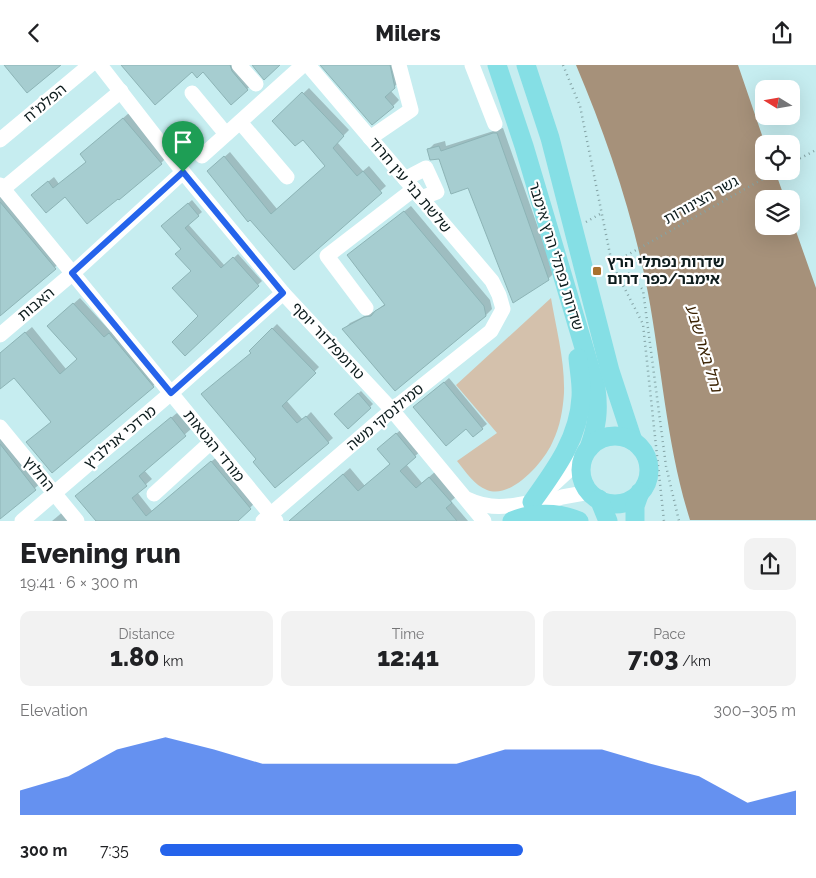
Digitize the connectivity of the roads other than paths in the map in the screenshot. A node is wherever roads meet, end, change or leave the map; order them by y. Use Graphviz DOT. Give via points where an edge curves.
graph roads {
  1 [pos="90,65"];
  2 [pos="100,65"];
  3 [pos="239,65"];
  4 [pos="303,65"];
  5 [pos="308,65"];
  6 [pos="399,65"];
  7 [pos="472,65"];
  8 [pos="497,65"];
  9 [pos="526,65"];
  10 [pos="256,84"];
  11 [pos="121,91"];
  12 [pos="192,93"];
  13 [pos="240,122"];
  14 [pos="495,125"];
  15 [pos="226,135"];
  16 [pos="370,138"];
  17 [pos="0,140"];
  18 [pos="202,156"];
  19 [pos="183,172"];
  20 [pos="287,177"];
  21 [pos="1,187"];
  22 [pos="413,189"];
  23 [pos="72,273"];
  24 [pos="283,293"];
  25 [pos="366,308"];
  26 [pos="503,309"];
  27 [pos="573,312"];
  28 [pos="0,335"];
  29 [pos="171,393"];
  30 [pos="392,410"];
  31 [pos="0,427"];
  32 [pos="633,441"];
  33 [pos="212,442"];
  34 [pos="586,453"];
  35 [pos="640,492"];
  36 [pos="54,493"];
  37 [pos="154,494"];
  38 [pos="594,496"];
  39 [pos="466,499"];
  40 [pos="532,502"];
  41 [pos="270,518"];
  42 [pos="22,521"];
  43 [pos="77,521"];
  44 [pos="484,521"];
  45 [pos="507,521"];
  46 [pos="512,521"];
  47 [pos="579,521"];
  48 [pos="608,521"];
  49 [pos="635,521"];
  1 -- 17 [label="street, הפלמ\"ח"];
  2 -- 11 [label="street, טרומפלדור יוסף"];
  3 -- 10 [label="street"];
  4 -- 13 [label="street"];
  5 -- 16 [label="street, שלשת בני עין חרוד"];
  6 -- 16 [label="street" via="410,110"];
  7 -- 14 [label="street"];
  8 -- 27 [label="main road, שדרות נפתלי הרץ אימבר"];
  9 -- 32 [label="main road, שדרות נפתלי הרץ אימבר" via="550,138 610,371"];
  11 -- 19 [label="street, טרומפלדור יוסף"];
  11 -- 21 [label="street"];
  12 -- 15 [label="street"];
  13 -- 15 [label="street"];
  13 -- 20 [label="street"];
  15 -- 18 [label="street"];
  16 -- 22 [label="street, שלשת בני עין חרוד"];
  19 -- 23 [label="street, האבות"];
  19 -- 24 [label="street, טרומפלדור יוסף"];
  21 -- 23 [label="street, מורדי הגטאות"];
  22 -- 25 [label="street" via="328,256"];
  22 -- 26 [label="street, שלשת בני עין חרוד" via="492,281"];
  23 -- 28 [label="street, האבות"];
  23 -- 29 [label="street, מורדי הגטאות"];
  24 -- 29 [label="street, מרדכי אנילביץ"];
  24 -- 30 [label="street, טרומפלדור יוסף"];
  26 -- 30 [label="street, סמילנסקי משה" via="491,331"];
  27 -- 34 [label="main road, שדרות נפתלי הרץ אימבר" via="596,388 599,409 597,425"];
  27 -- 40 [label="main road" via="582,395 579,419 560,461"];
  29 -- 33 [label="street, מורדי הגטאות"];
  29 -- 36 [label="street, מרדכי אנילביץ"];
  30 -- 39 [label="street, טרומפלדור יוסף"];
  30 -- 41 [label="street, סמילנסקי משה"];
  31 -- 36 [label="street, החלוץ"];
  32 -- 34 [label="main road" via="624,437 605,437"];
  32 -- 35 [label="main road" via="642,449 649,471"];
  33 -- 37 [label="street"];
  33 -- 41 [label="street, מורדי הגטאות"];
  34 -- 38 [label="main road" via="582,475"];
  34 -- 40 [label="street"];
  35 -- 38 [label="main road" via="621,503 610,503"];
  35 -- 49 [label="main road" via="635,506"];
  36 -- 42 [label="street, מרדכי אנילביץ"];
  36 -- 43 [label="street, החלוץ"];
  38 -- 46 [label="street" via="562,497 539,505"];
  38 -- 48 [label="main road"];
  39 -- 40 [label="street" via="492,508"];
  39 -- 44 [label="street, טרומפלדור יוסף"];
  40 -- 45 [label="street"];
  46 -- 47 [label="main road" via="543,514 557,514"];
}
